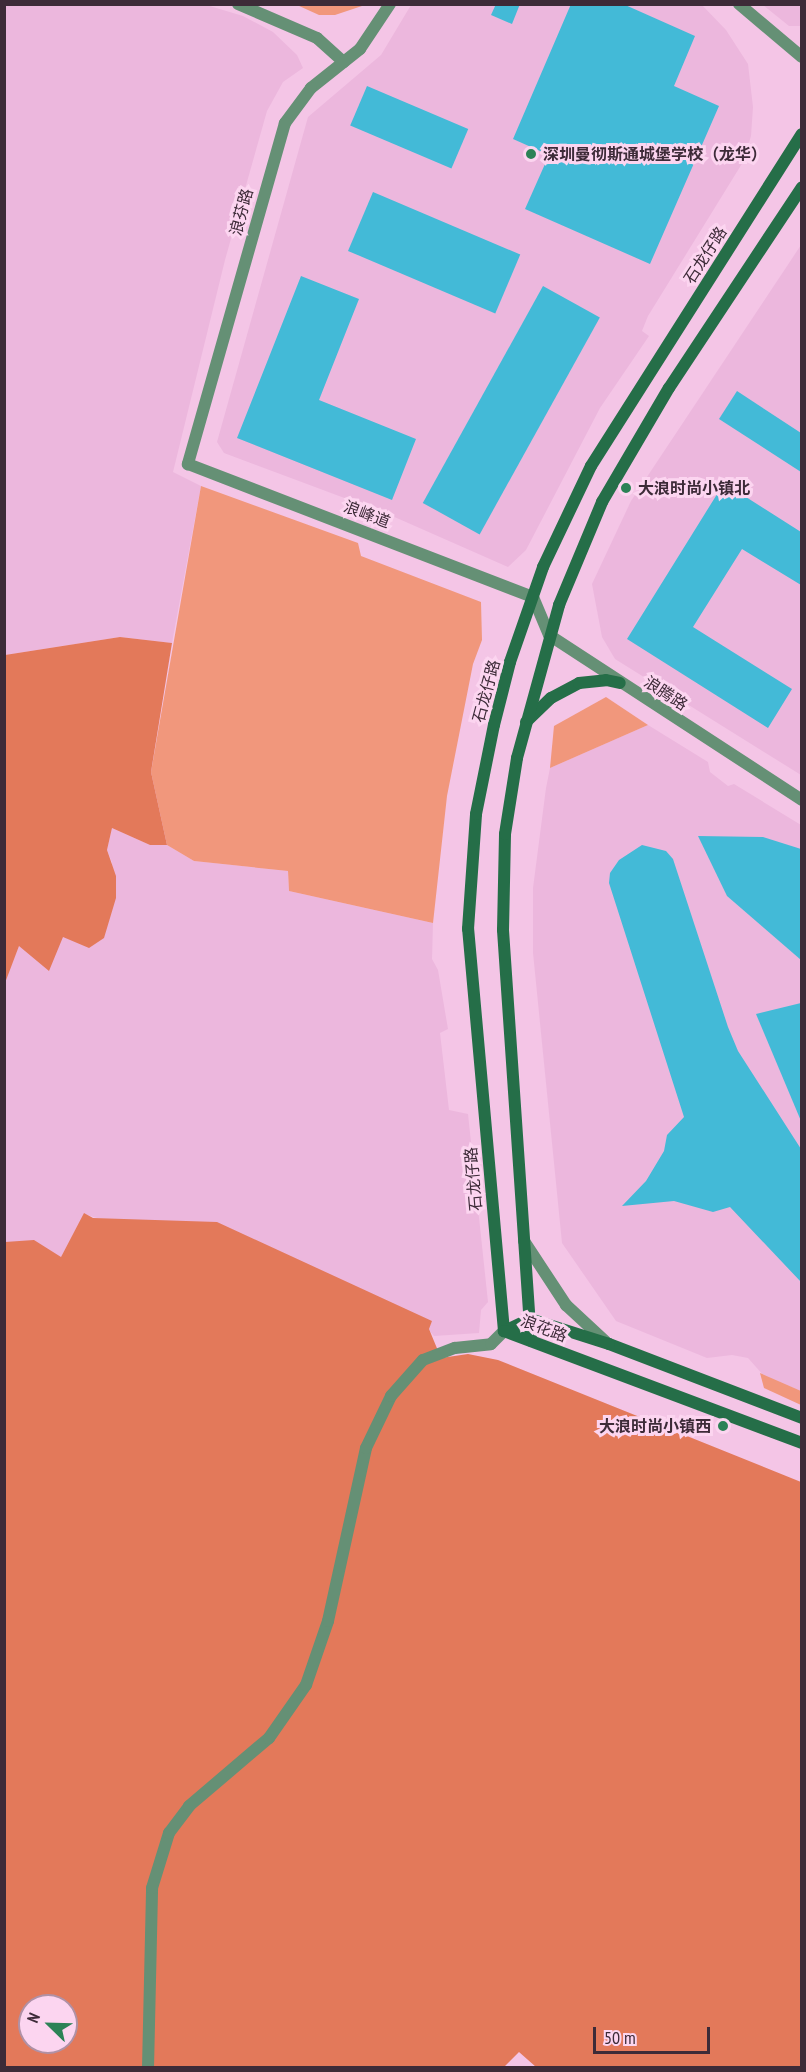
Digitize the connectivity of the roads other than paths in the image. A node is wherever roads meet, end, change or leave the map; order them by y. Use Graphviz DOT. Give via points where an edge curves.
graph roads {
  1 [pos="238,4"];
  2 [pos="390,4"];
  3 [pos="739,4"];
  4 [pos="801,57"];
  5 [pos="344,62"];
  6 [pos="801,134"];
  7 [pos="801,188"];
  8 [pos="189,464"];
  9 [pos="533,597"];
  10 [pos="549,635"];
  11 [pos="620,683"];
  12 [pos="525,723"];
  13 [pos="801,800"];
  14 [pos="525,1241"];
  15 [pos="530,1319"];
  16 [pos="504,1331"];
  17 [pos="531,1341"];
  18 [pos="609,1344"];
  19 [pos="801,1418"];
  20 [pos="801,1443"];
  21 [pos="148,2067"];
  1 -- 5 [label="street" via="317,38"];
  2 -- 5 [label="street, 浪芬路" via="373,33"];
  3 -- 4 [label="street"];
  5 -- 8 [label="street, 浪芬路" via="298,101 279,140"];
  6 -- 9 [label="main road, 石龙仔路" via="591,466 543,567"];
  7 -- 10 [label="main road" via="618,473 588,532"];
  8 -- 9 [label="street, 浪峰道"];
  9 -- 10 [label="street"];
  9 -- 16 [label="main road, 石龙仔路" via="510,662 485,761 468,893 474,1016"];
  10 -- 11 [label="street, 浪腾路"];
  10 -- 12 [label="main road"];
  11 -- 12 [label="main road" via="579,683 551,698"];
  11 -- 13 [label="street, 浪腾路"];
  12 -- 14 [label="main road" via="508,806 502,894 506,1002"];
  14 -- 15 [label="main road"];
  14 -- 18 [label="street" via="567,1305"];
  15 -- 16 [label="main road, 浪花路"];
  15 -- 17 [label="main road"];
  15 -- 18 [label="main road, 浪花路"];
  16 -- 17 [label="main road, 浪花路"];
  16 -- 21 [label="street" via="491,1344 455,1347 423,1360 391,1396 366,1448 328,1621 306,1685 269,1738 189,1806 169,1833 152,1888"];
  17 -- 20 [label="main road, 浪花路"];
  18 -- 19 [label="main road, 浪花路"];
}
